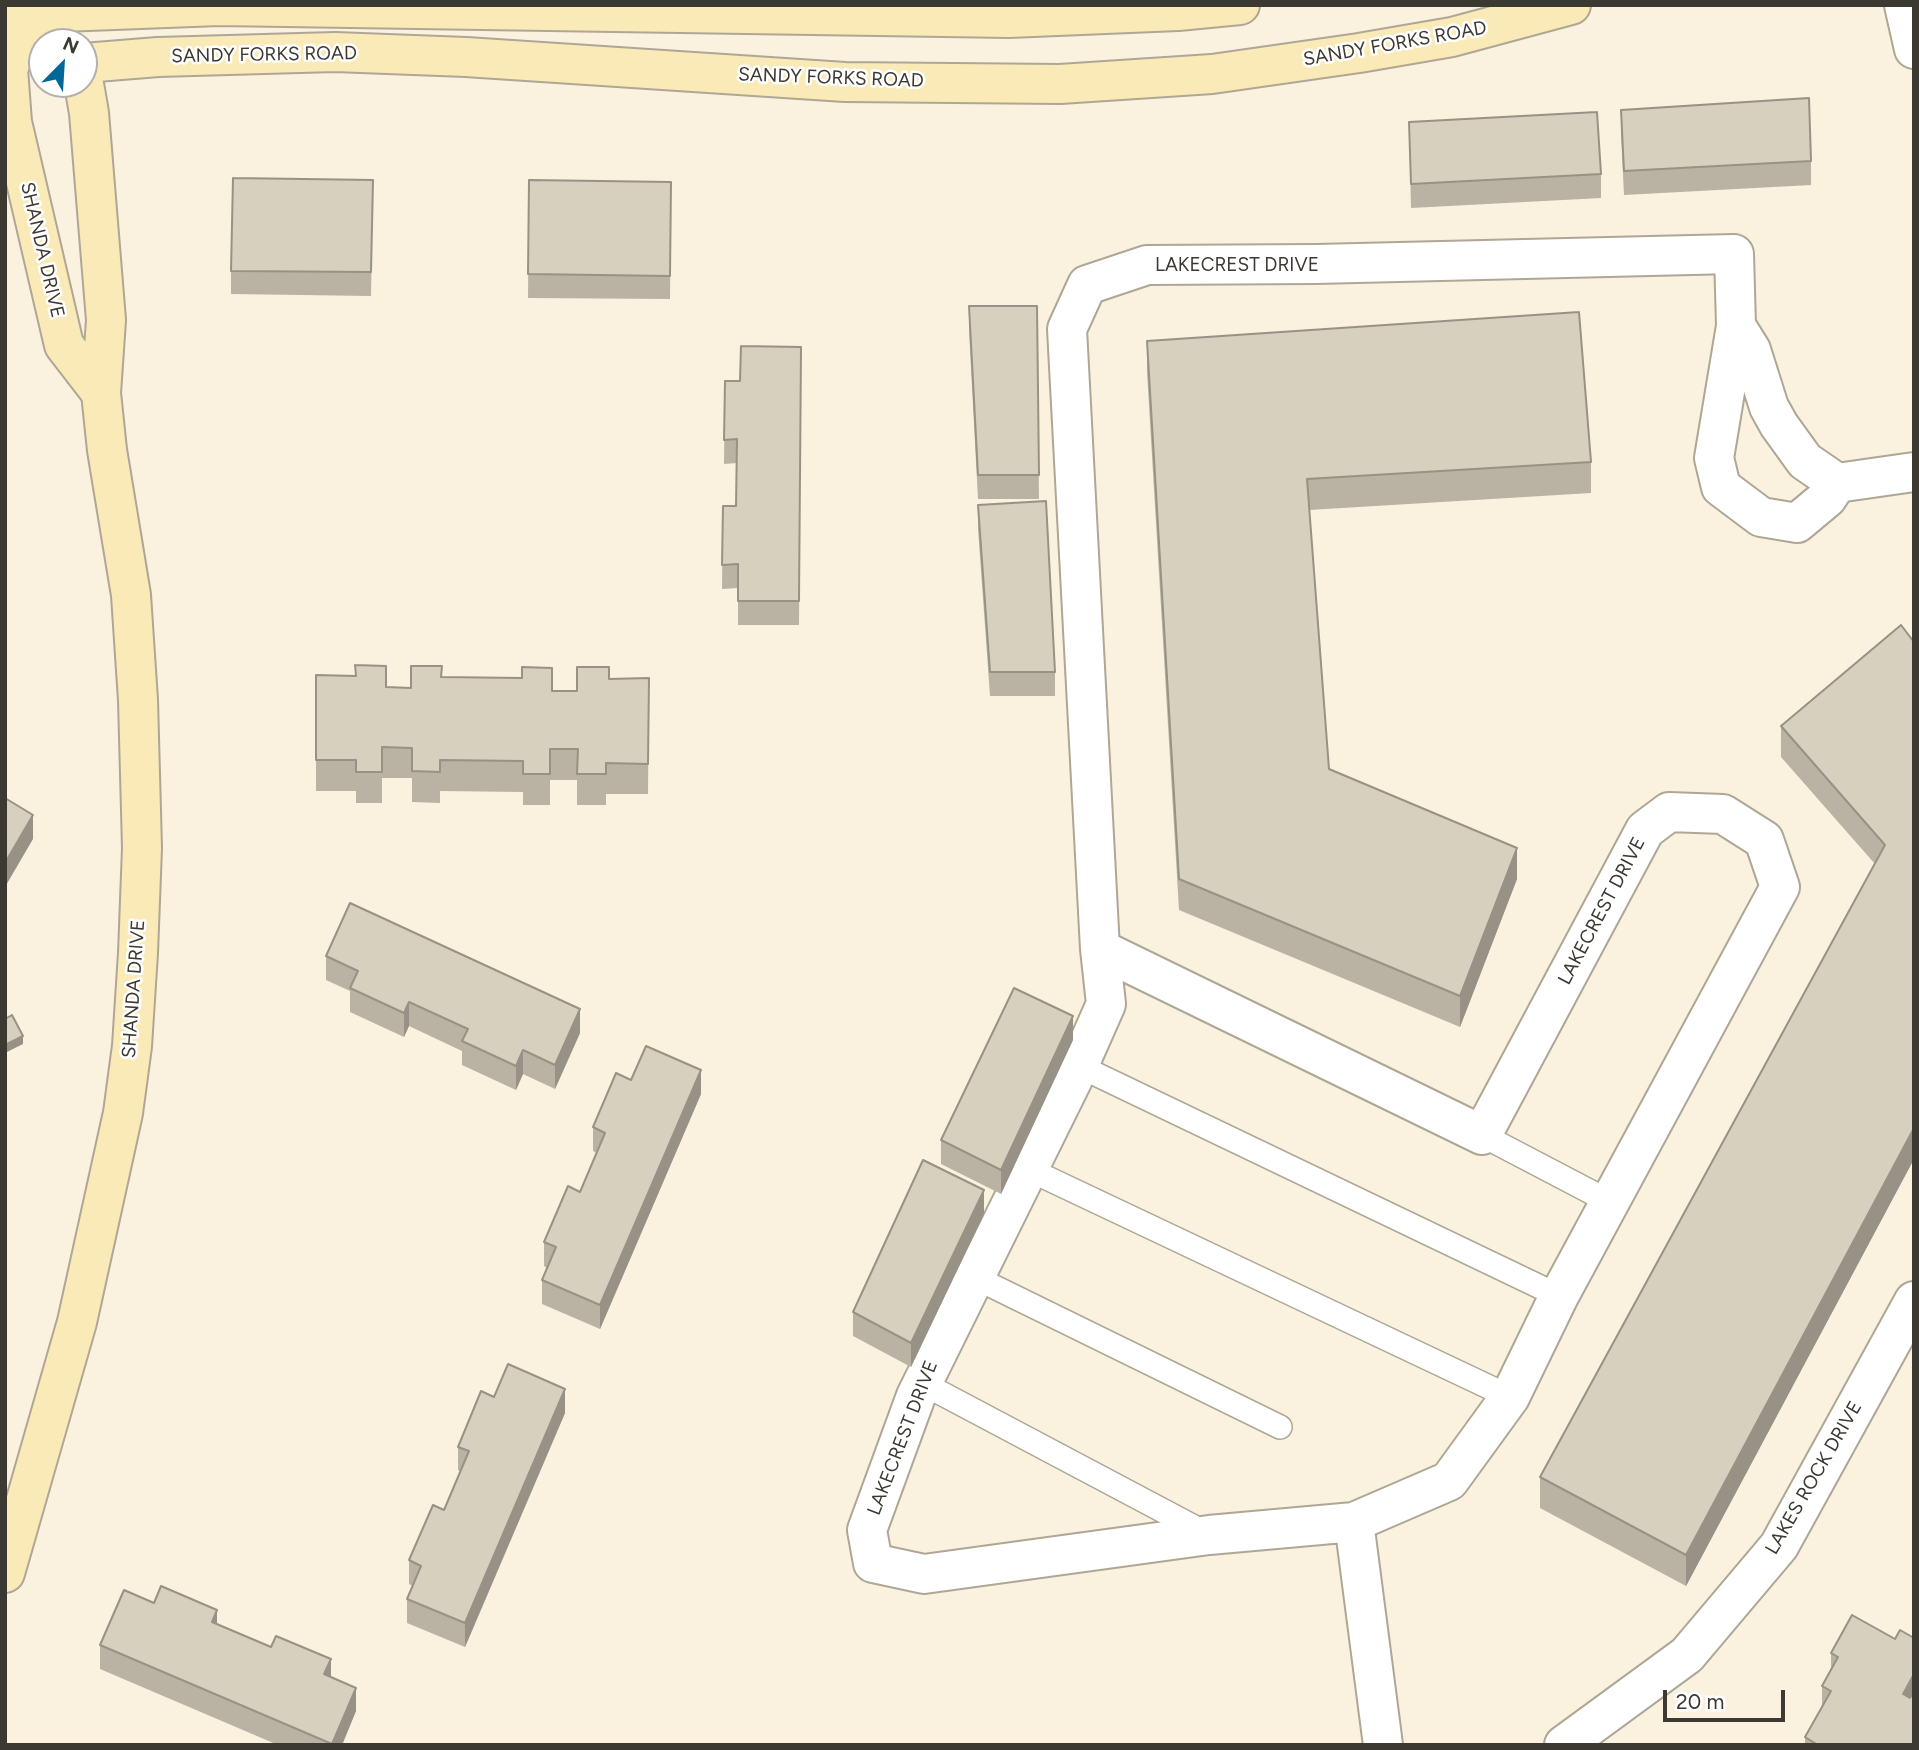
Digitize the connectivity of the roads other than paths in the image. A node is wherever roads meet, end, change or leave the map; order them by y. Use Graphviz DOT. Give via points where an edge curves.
graph roads {
  1 [pos="1240,5"];
  2 [pos="1571,5"];
  3 [pos="1904,5"];
  4 [pos="19,15"];
  5 [pos="38,28"];
  6 [pos="1914,49"];
  7 [pos="98,62"];
  8 [pos="19,68"];
  9 [pos="86,98"];
  10 [pos="1736,326"];
  11 [pos="101,393"];
  12 [pos="1722,403"];
  13 [pos="1769,407"];
  14 [pos="1914,472"];
  15 [pos="1837,483"];
  16 [pos="1100,949"];
  17 [pos="1079,1066"];
  18 [pos="1482,1135"];
  19 [pos="1028,1169"];
  20 [pos="1610,1202"];
  21 [pos="974,1278"];
  22 [pos="1559,1296"];
  23 [pos="1914,1301"];
  24 [pos="922,1383"];
  25 [pos="1510,1397"];
  26 [pos="1280,1427"];
  27 [pos="1354,1522"];
  28 [pos="1209,1535"];
  29 [pos="5,1573"];
  30 [pos="1383,1745"];
  31 [pos="1564,1745"];
  1 -- 4 [label="street" via="1010,19 219,6"];
  2 -- 7 [label="street, SANDY FORKS ROAD" via="1452,37 1359,53 1212,74 1060,84 845,82 335,52"];
  3 -- 6 [label="street"];
  4 -- 5 [label="street"];
  4 -- 8 [label="street, SHANDA DRIVE"];
  8 -- 11 [label="street, SHANDA DRIVE" via="12,122 64,345"];
  9 -- 11 [label="street, SHANDA DRIVE" via="106,320"];
  10 -- 12 [label="street, LAKECREST DRIVE"];
  10 -- 13 [label="street, LAKECREST DRIVE" via="1751,350"];
  10 -- 16 [label="street, LAKECREST DRIVE" via="1734,254 1147,265 1087,285 1067,329"];
  11 -- 29 [label="street, SHANDA DRIVE" via="131,595 138,700 142,848 132,1046 123,1113 77,1322"];
  12 -- 13 [label="street"];
  12 -- 15 [label="street, LAKECREST DRIVE" via="1714,458 1721,487 1761,517 1797,523 1827,498"];
  13 -- 15 [label="street, LAKECREST DRIVE" via="1805,461"];
  14 -- 15 [label="street"];
  16 -- 17 [label="street, LAKECREST DRIVE" via="1106,1004"];
  16 -- 18 [label="street"];
  17 -- 19 [label="street, LAKECREST DRIVE"];
  17 -- 22 [label="lane"];
  18 -- 20 [label="lane"];
  18 -- 20 [label="street, LAKECREST DRIVE" via="1645,830 1669,812 1723,814 1764,840 1780,887"];
  19 -- 21 [label="street, LAKECREST DRIVE"];
  19 -- 25 [label="lane"];
  20 -- 22 [label="street, LAKECREST DRIVE"];
  21 -- 24 [label="street, LAKECREST DRIVE"];
  21 -- 26 [label="lane"];
  22 -- 25 [label="street, LAKECREST DRIVE"];
  23 -- 31 [label="street, LAKES ROCK DRIVE" via="1779,1546 1687,1655"];
  24 -- 28 [label="lane"];
  24 -- 28 [label="street, LAKECREST DRIVE" via="867,1530 873,1563 923,1574"];
  25 -- 27 [label="street, LAKECREST DRIVE" via="1449,1480"];
  27 -- 28 [label="street, LAKECREST DRIVE"];
  27 -- 30 [label="street"];
}
